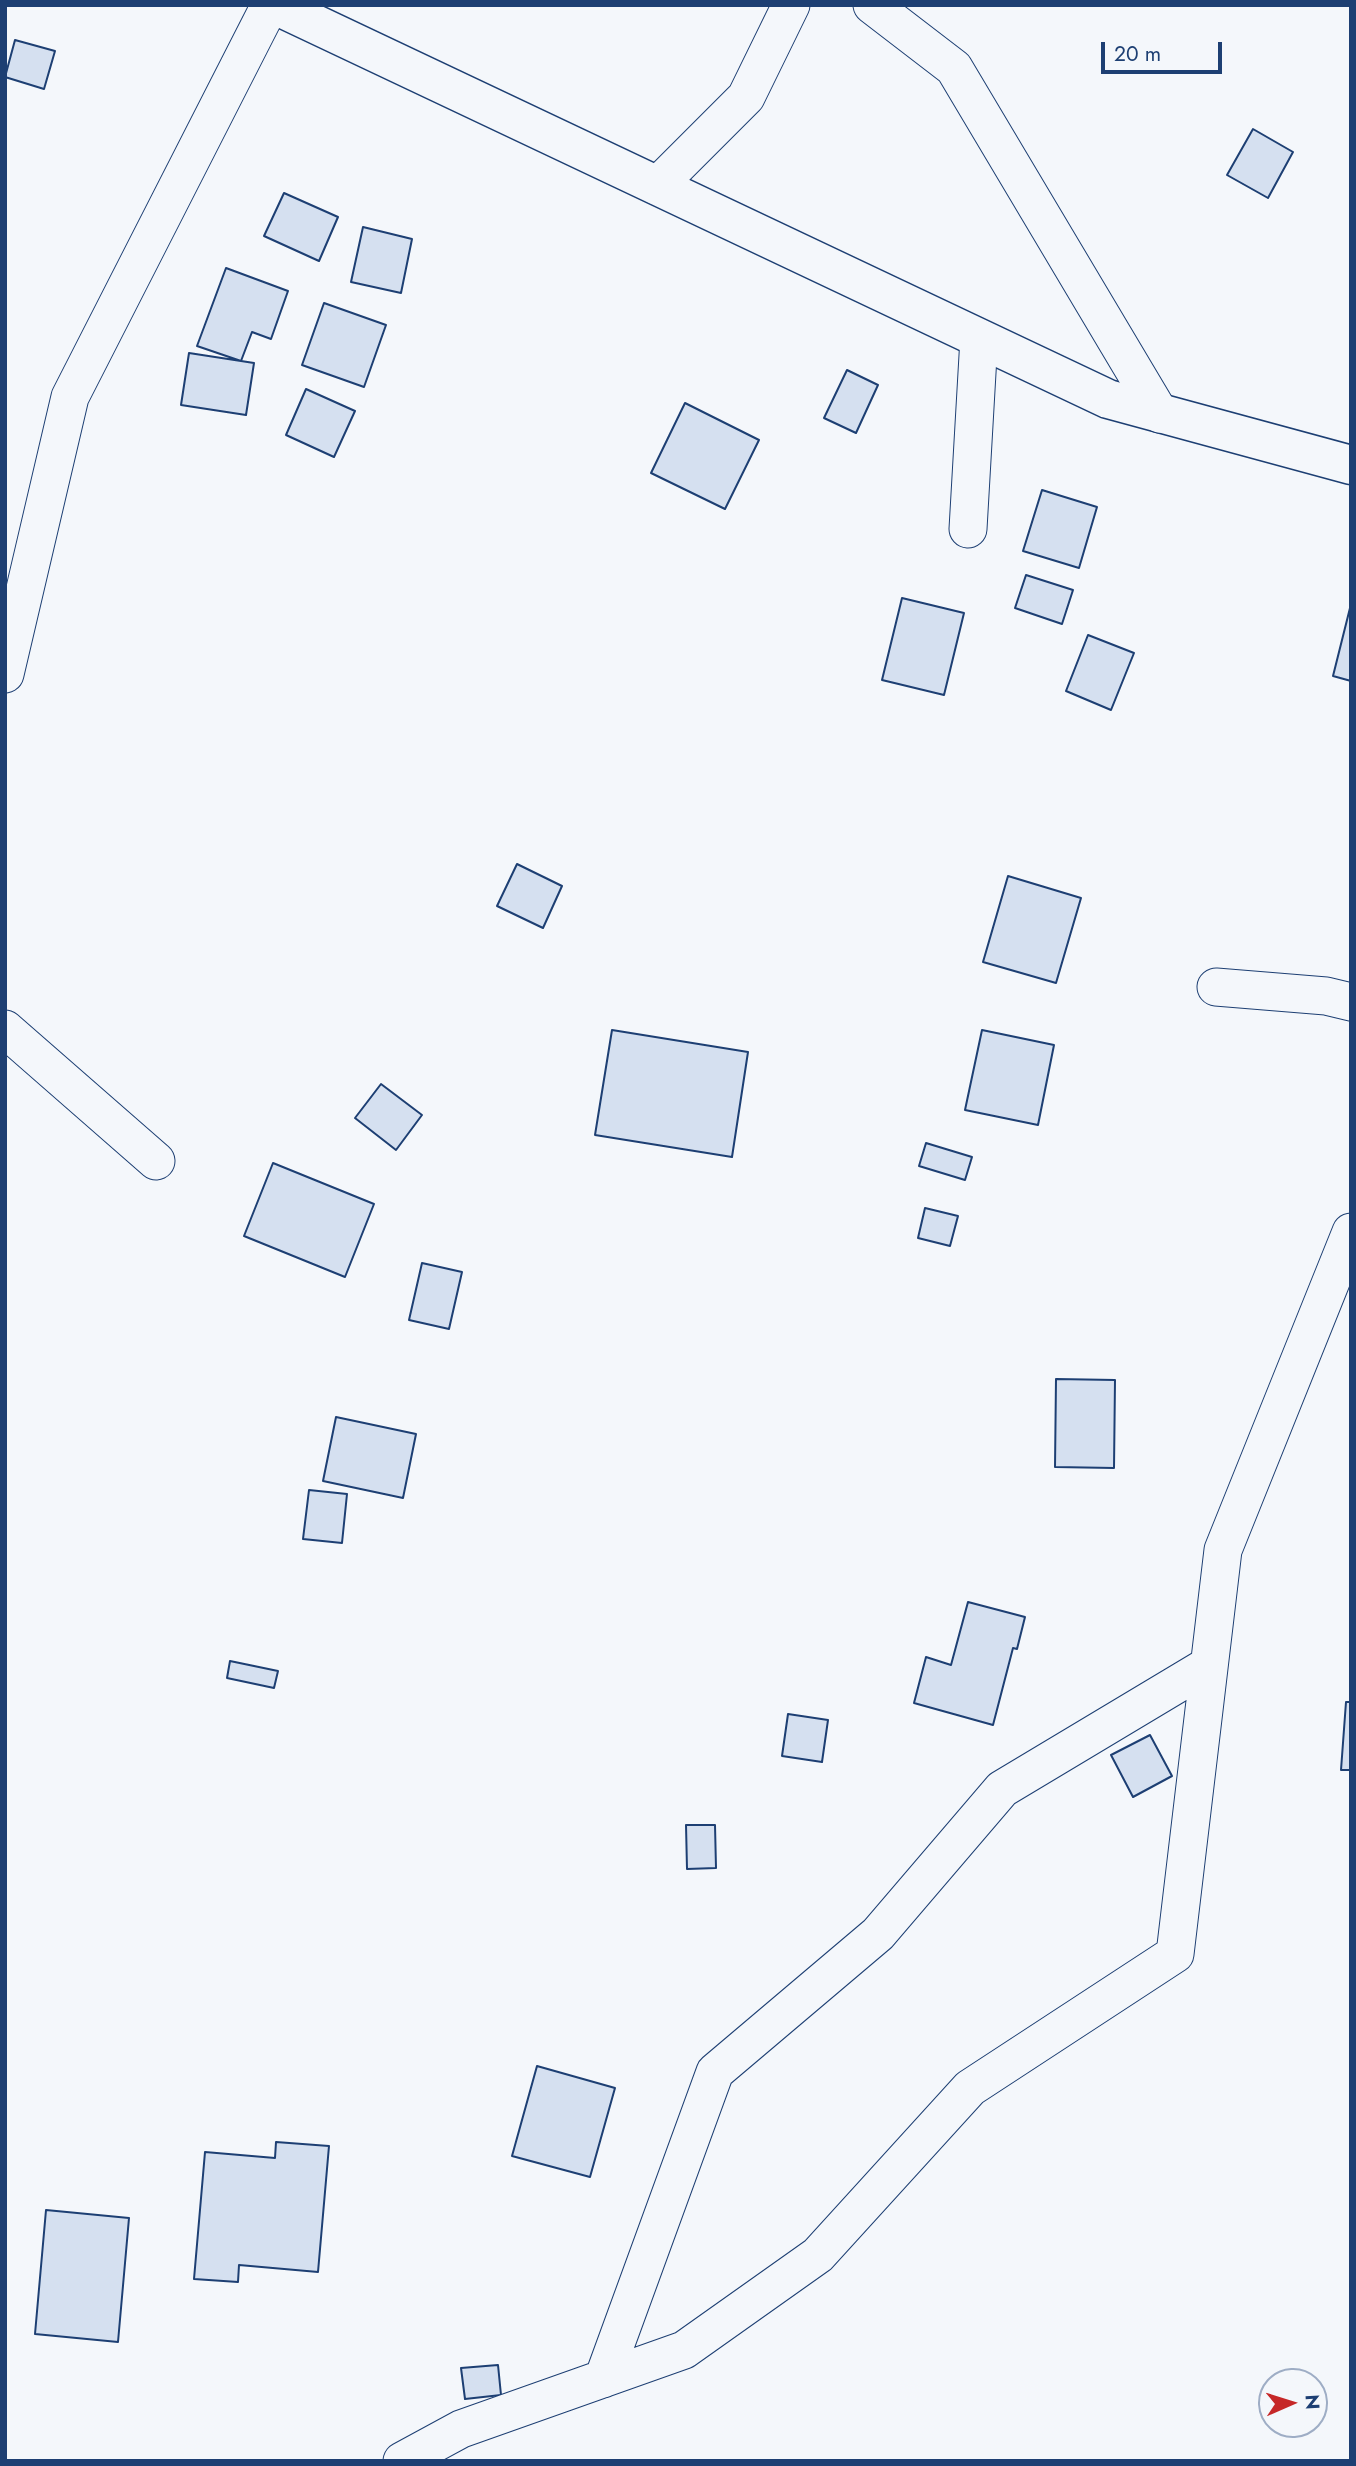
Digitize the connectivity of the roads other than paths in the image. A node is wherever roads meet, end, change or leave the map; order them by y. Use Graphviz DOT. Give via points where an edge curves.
graph roads {
  1 [pos="272,5"];
  2 [pos="791,5"];
  3 [pos="872,5"];
  4 [pos="657,186"];
  5 [pos="979,338"];
  6 [pos="1160,414"];
  7 [pos="1351,464"];
  8 [pos="968,529"];
  9 [pos="5,674"];
  10 [pos="1216,987"];
  11 [pos="1351,1002"];
  12 [pos="5,1029"];
  13 [pos="156,1161"];
  14 [pos="1351,1232"];
  15 [pos="1209,1665"];
  16 [pos="603,2379"];
  17 [pos="402,2461"];
  1 -- 4 [label="main road"];
  1 -- 9 [label="street" via="70,397"];
  2 -- 4 [label="street" via="746,97"];
  3 -- 6 [label="street" via="954,68"];
  4 -- 5 [label="main road"];
  5 -- 6 [label="main road" via="1108,399"];
  5 -- 8 [label="street"];
  6 -- 7 [label="main road"];
  10 -- 11 [label="street"];
  12 -- 13 [label="street"];
  14 -- 15 [label="street" via="1223,1550"];
  15 -- 16 [label="street" via="1002,1789 878,1934 715,2072"];
  15 -- 16 [label="street" via="1175,1954 970,2088 818,2255 684,2350"];
  16 -- 17 [label="street" via="461,2429"];
}
